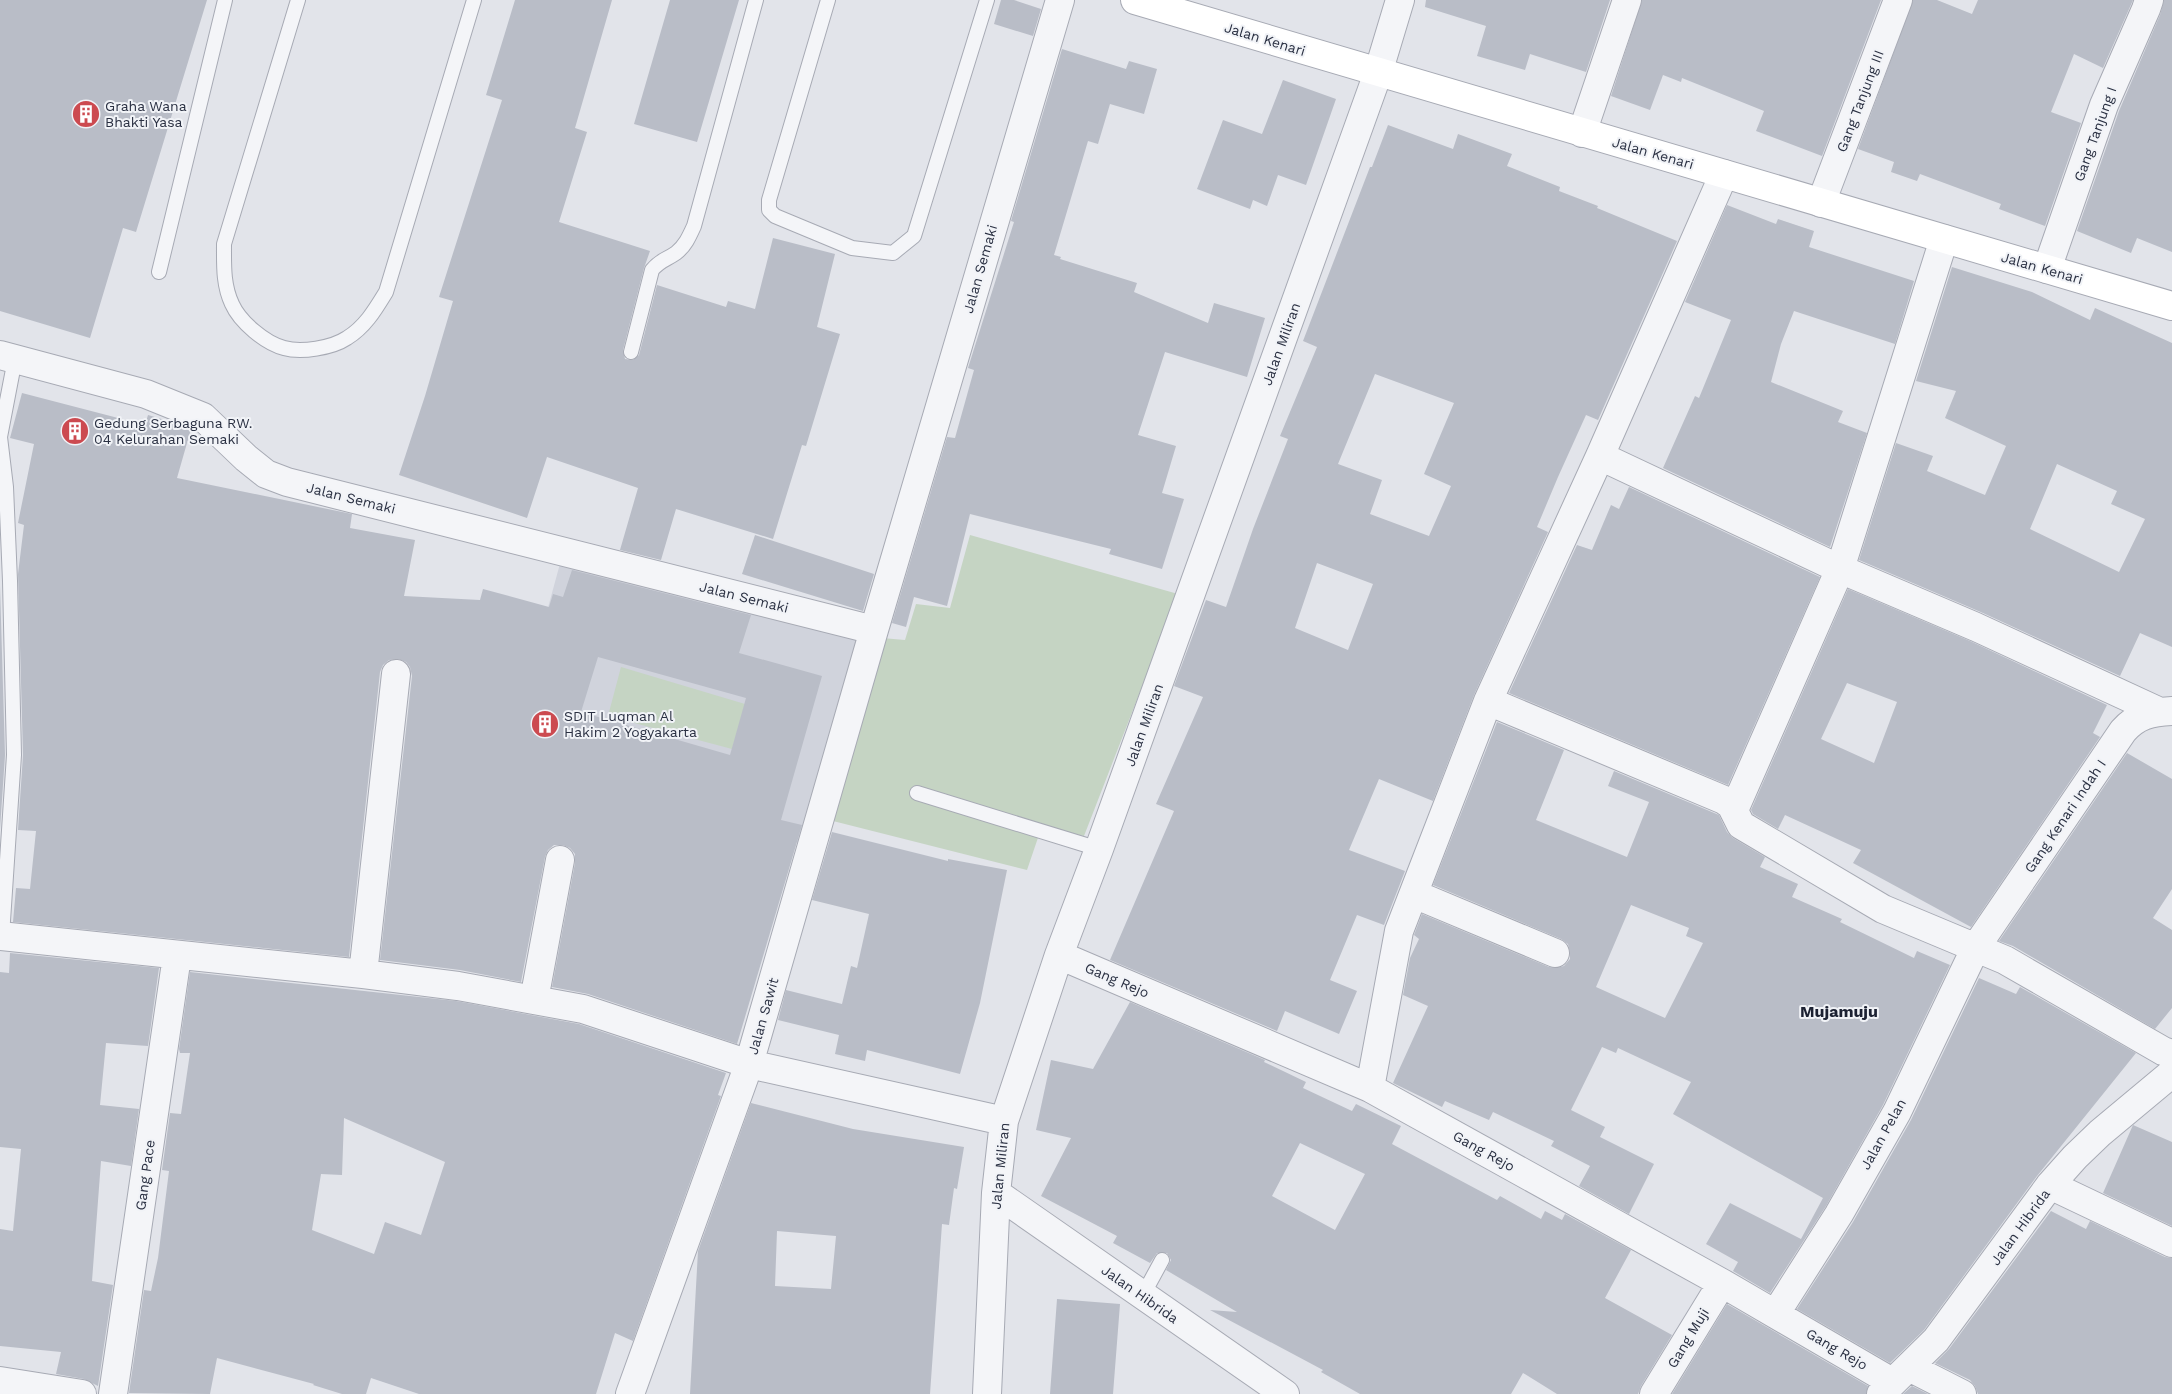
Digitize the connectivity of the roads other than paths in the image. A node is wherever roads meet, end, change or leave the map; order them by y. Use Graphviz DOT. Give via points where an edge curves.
graph roads {
  1 [pos="225,0"];
  2 [pos="298,0"];
  3 [pos="474,0"];
  4 [pos="756,0"];
  5 [pos="828,0"];
  6 [pos="988,0"];
  7 [pos="1060,0"];
  8 [pos="1135,0"];
  9 [pos="1400,0"];
  10 [pos="1627,0"];
  11 [pos="1898,0"];
  12 [pos="2148,0"];
  13 [pos="1378,73"];
  14 [pos="1582,132"];
  15 [pos="1724,174"];
  16 [pos="1821,203"];
  17 [pos="1944,239"];
  18 [pos="2047,269"];
  19 [pos="159,272"];
  20 [pos="2172,306"];
  21 [pos="631,352"];
  22 [pos="8,357"];
  23 [pos="1600,456"];
  24 [pos="1840,569"];
  25 [pos="874,630"];
  26 [pos="396,674"];
  27 [pos="1488,701"];
  28 [pos="2165,711"];
  29 [pos="917,793"];
  30 [pos="1734,810"];
  31 [pos="1100,848"];
  32 [pos="560,860"];
  33 [pos="1414,894"];
  34 [pos="1,936"];
  35 [pos="1976,947"];
  36 [pos="1555,953"];
  37 [pos="1059,954"];
  38 [pos="177,956"];
  39 [pos="363,974"];
  40 [pos="534,1000"];
  41 [pos="2172,1054"];
  42 [pos="749,1064"];
  43 [pos="2172,1072"];
  44 [pos="1370,1088"];
  45 [pos="1004,1121"];
  46 [pos="2050,1185"];
  47 [pos="996,1193"];
  48 [pos="2172,1243"];
  49 [pos="1162,1260"];
  50 [pos="1722,1283"];
  51 [pos="1142,1295"];
  52 [pos="1776,1313"];
  53 [pos="0,1381"];
  54 [pos="1894,1381"];
  55 [pos="82,1394"];
  56 [pos="113,1394"];
  57 [pos="630,1394"];
  58 [pos="987,1394"];
  59 [pos="1285,1394"];
  60 [pos="1654,1394"];
  61 [pos="1962,1394"];
  1 -- 19 [label="lane"];
  2 -- 3 [label="lane" via="224,244 223,276 232,306 254,332 284,348 316,350 346,339 372,317 386,292"];
  4 -- 21 [label="lane" via="694,226 687,243 659,261 652,270"];
  5 -- 6 [label="lane" via="769,200 769,210 775,216 852,248 893,252 914,236"];
  7 -- 25 [label="street, Jalan Semaki"];
  8 -- 13 [label="main road, Jalan Kenari"];
  9 -- 13 [label="street, Jalan Miliran"];
  10 -- 14 [label="street"];
  11 -- 16 [label="street, Gang Tanjung III"];
  12 -- 18 [label="street, Gang Tanjung I" via="2104,104"];
  13 -- 14 [label="main road, Jalan Kenari"];
  13 -- 31 [label="street, Jalan Miliran"];
  14 -- 15 [label="main road, Jalan Kenari"];
  15 -- 16 [label="main road, Jalan Kenari"];
  15 -- 23 [label="street"];
  16 -- 17 [label="main road, Jalan Kenari"];
  17 -- 18 [label="main road, Jalan Kenari"];
  17 -- 24 [label="street"];
  18 -- 20 [label="main road, Jalan Kenari"];
  22 -- 25 [label="street, Jalan Semaki" via="146,394 204,418 266,474 287,482"];
  22 -- 34 [label="lane" via="0,437 10,571 14,755"];
  23 -- 24 [label="street"];
  23 -- 27 [label="street"];
  24 -- 28 [label="street"];
  24 -- 30 [label="street"];
  25 -- 42 [label="street, Jalan Sawit"];
  26 -- 39 [label="street"];
  27 -- 30 [label="street" via="1724,800"];
  27 -- 33 [label="street"];
  28 -- 35 [label="street, Gang Kenari Indah I" via="2144,714 2132,720 2123,731"];
  29 -- 31 [label="lane"];
  30 -- 35 [label="street" via="1741,825 1883,909"];
  31 -- 37 [label="street, Jalan Miliran"];
  32 -- 40 [label="street"];
  33 -- 36 [label="street"];
  33 -- 44 [label="street" via="1399,931"];
  34 -- 38 [label="street"];
  35 -- 41 [label="street"];
  35 -- 52 [label="street, Jalan Pelan" via="1897,1112"];
  37 -- 44 [label="street, Gang Rejo"];
  37 -- 45 [label="street, Jalan Miliran"];
  38 -- 39 [label="street"];
  38 -- 56 [label="street, Gang Pace"];
  39 -- 40 [label="street"];
  40 -- 42 [label="street" via="583,1009"];
  42 -- 45 [label="street"];
  42 -- 57 [label="street, Jalan Sawit"];
  43 -- 46 [label="street, Jalan Hibrida" via="2100,1132"];
  44 -- 50 [label="street, Gang Rejo"];
  45 -- 47 [label="street, Jalan Miliran"];
  46 -- 48 [label="street"];
  46 -- 54 [label="street, Jalan Hibrida" via="1936,1340"];
  47 -- 51 [label="street, Jalan Hibrida"];
  47 -- 58 [label="street, Jalan Miliran"];
  49 -- 51 [label="lane"];
  50 -- 52 [label="street, Gang Rejo"];
  50 -- 60 [label="street, Gang Muji"];
  51 -- 59 [label="street, Jalan Hibrida"];
  52 -- 54 [label="street, Gang Rejo"];
  53 -- 55 [label="street"];
  54 -- 61 [label="street, Gang Rejo"];
}
